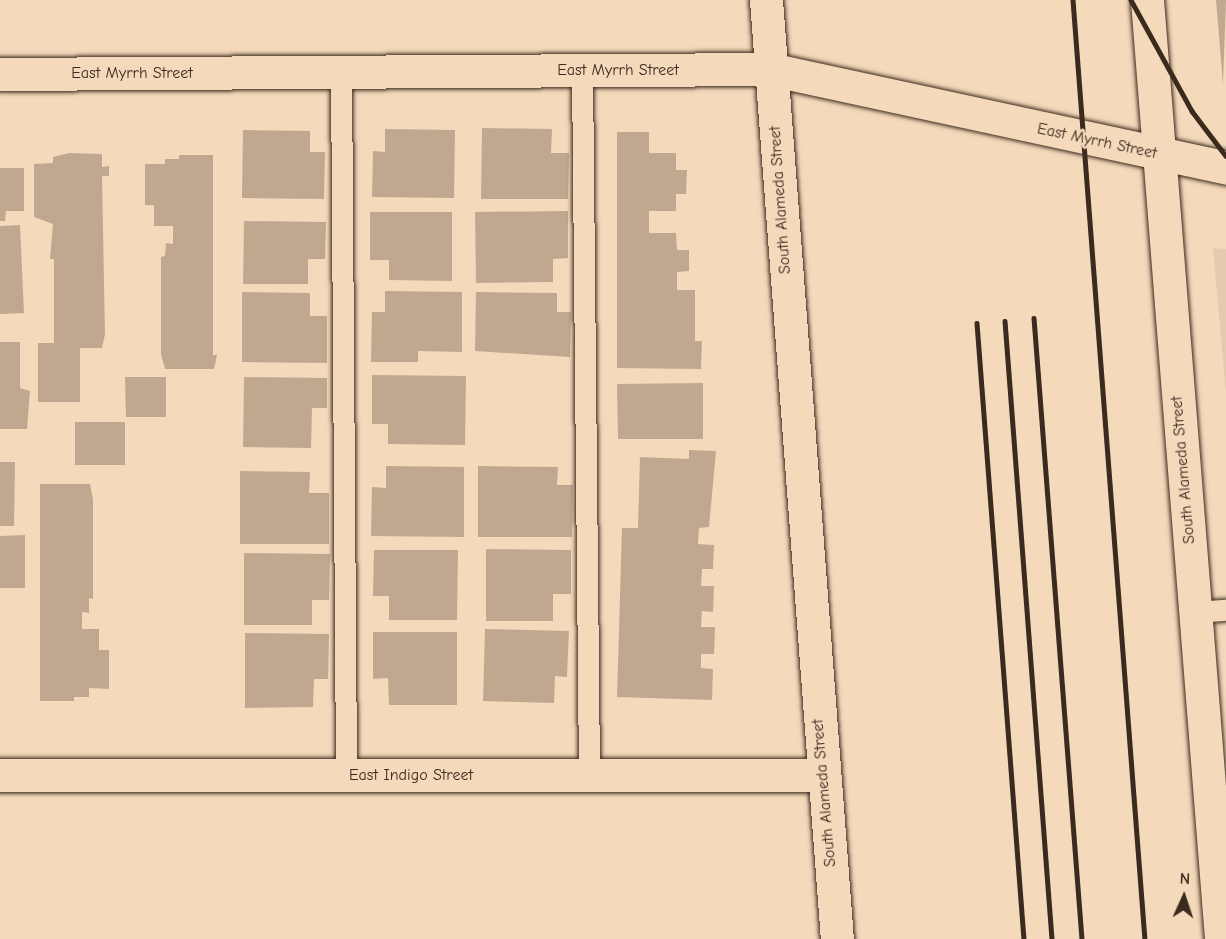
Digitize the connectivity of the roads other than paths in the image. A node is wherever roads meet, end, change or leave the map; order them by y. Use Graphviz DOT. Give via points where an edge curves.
graph roads {
  1 [pos="766,0"];
  2 [pos="1147,0"];
  3 [pos="770,69"];
  4 [pos="582,70"];
  5 [pos="341,71"];
  6 [pos="0,74"];
  7 [pos="1158,154"];
  8 [pos="1226,168"];
  9 [pos="1210,611"];
  10 [pos="0,775"];
  11 [pos="346,775"];
  12 [pos="589,775"];
  13 [pos="822,775"];
  14 [pos="837,939"];
  15 [pos="1221,939"];
  1 -- 3 [label="street, South Alameda Street"];
  2 -- 7 [label="street, South Alameda Street"];
  3 -- 4 [label="street, East Myrrh Street"];
  3 -- 7 [label="street, East Myrrh Street"];
  3 -- 13 [label="street, South Alameda Street"];
  4 -- 5 [label="street, East Myrrh Street"];
  4 -- 12 [label="lane"];
  5 -- 6 [label="street, East Myrrh Street"];
  5 -- 11 [label="lane"];
  7 -- 8 [label="street, East Myrrh Street"];
  7 -- 9 [label="street, South Alameda Street"];
  9 -- 15 [label="street, South Alameda Street"];
  10 -- 11 [label="street, East Indigo Street"];
  11 -- 12 [label="street, East Indigo Street"];
  12 -- 13 [label="street, East Indigo Street"];
  13 -- 14 [label="street, South Alameda Street"];
}
